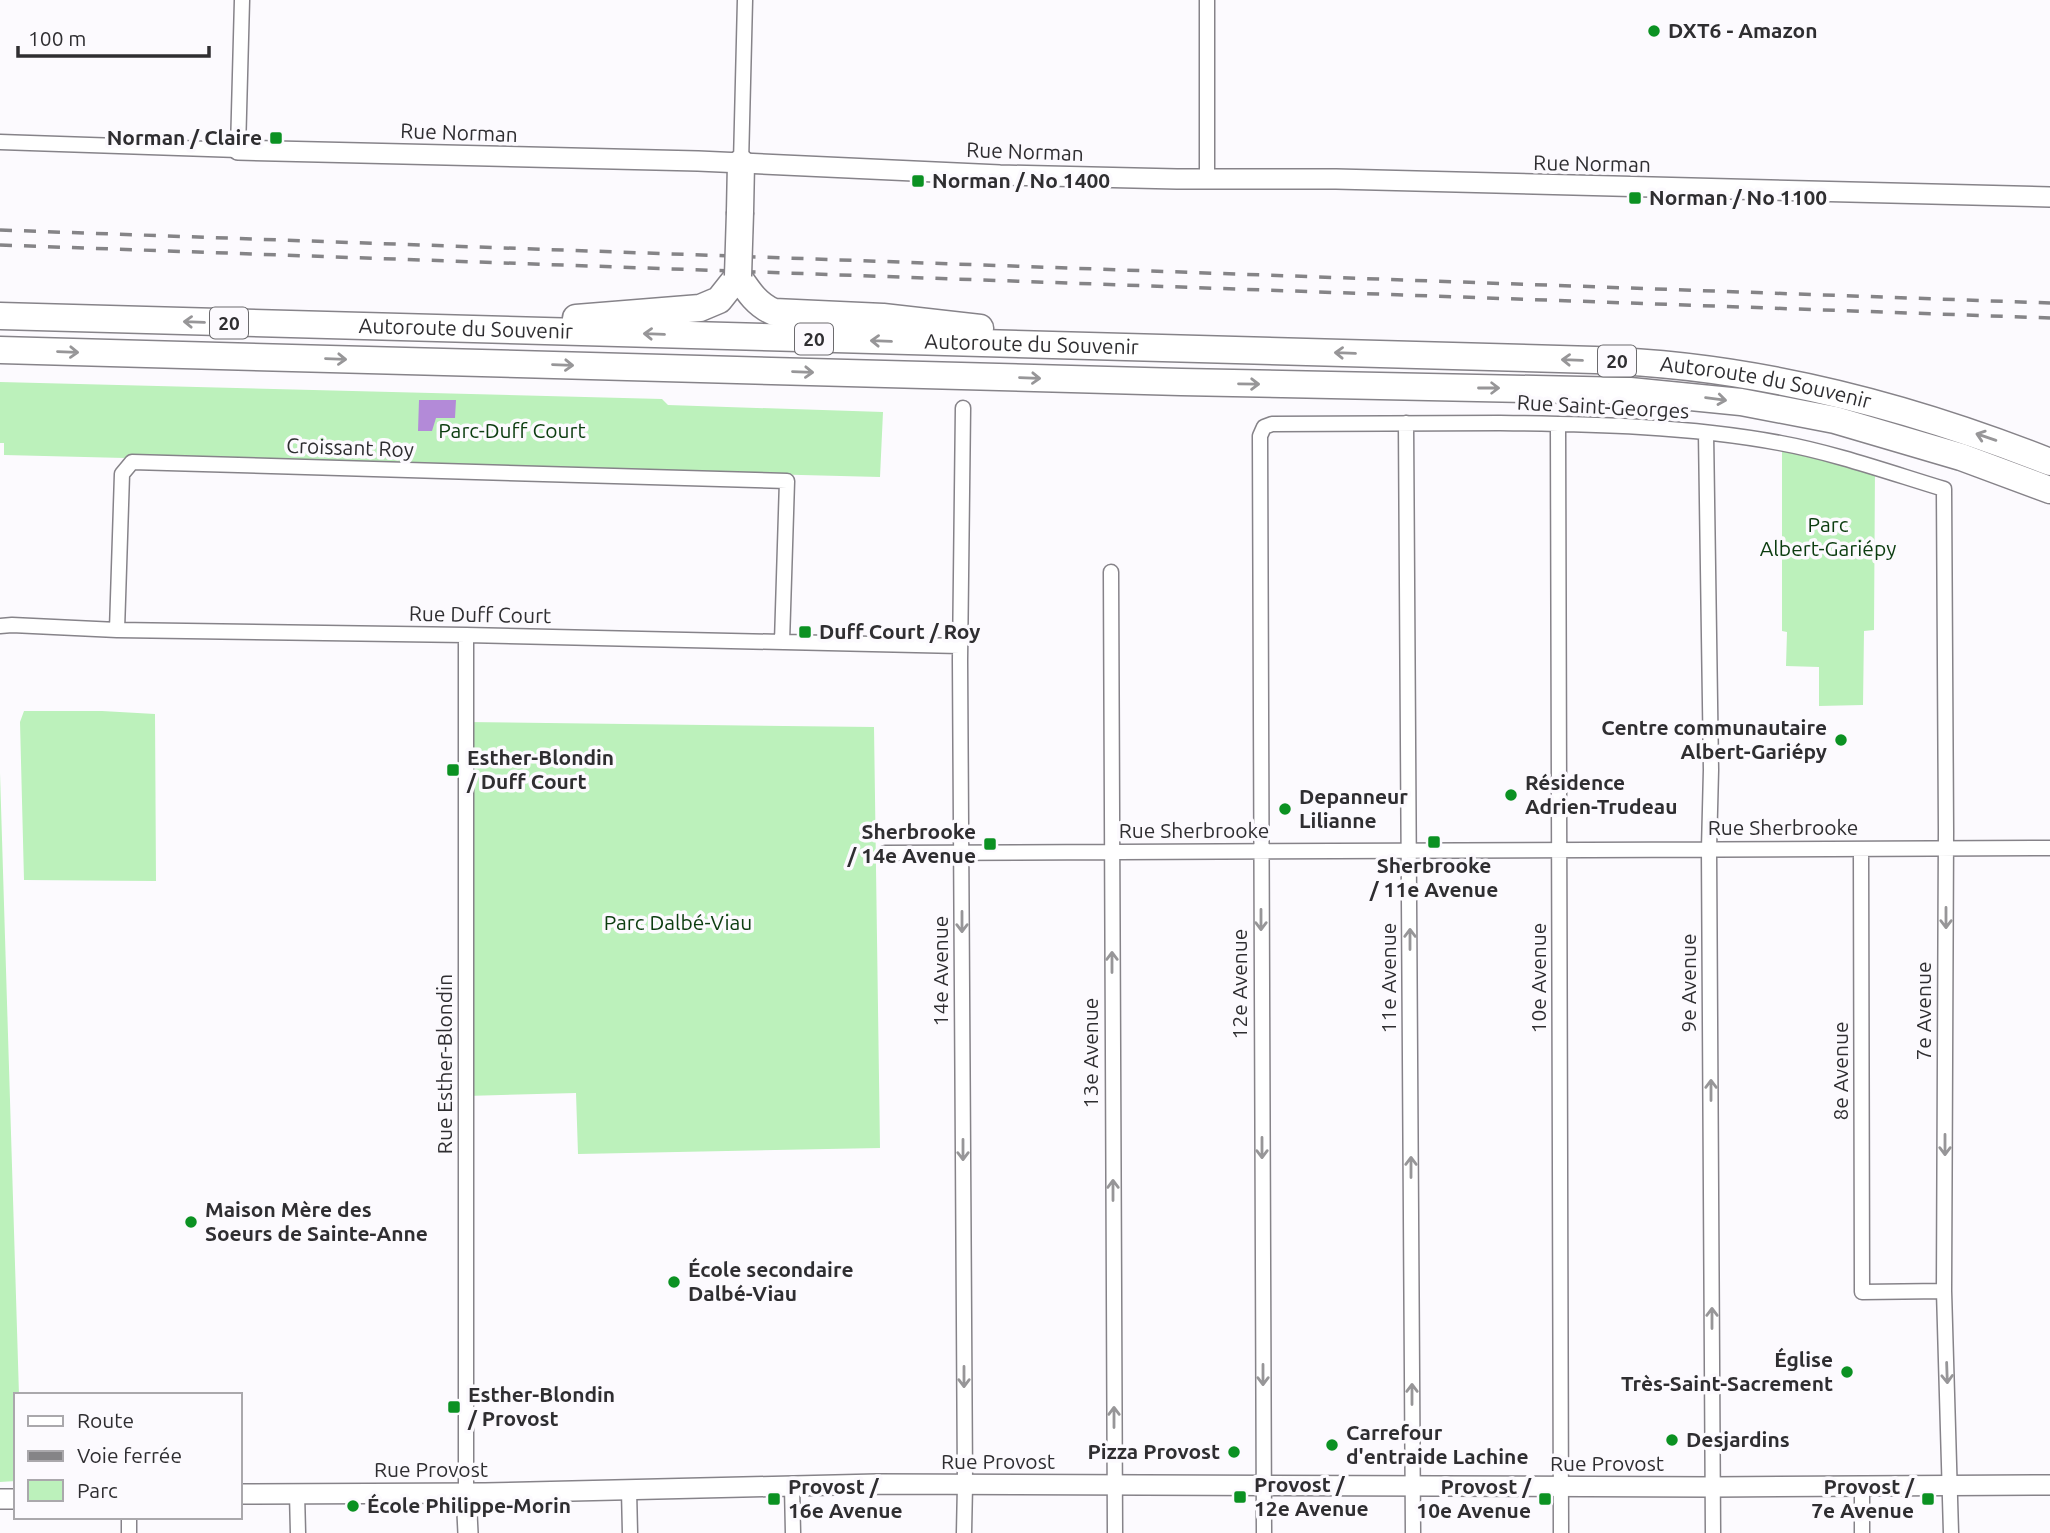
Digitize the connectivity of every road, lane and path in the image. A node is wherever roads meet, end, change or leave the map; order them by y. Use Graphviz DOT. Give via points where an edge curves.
graph roads {
  1 [pos="242,0"];
  2 [pos="745,0"];
  3 [pos="1207,0"];
  4 [pos="0,142"];
  5 [pos="237,150"];
  6 [pos="741,163"];
  7 [pos="1207,178"];
  8 [pos="2050,197"];
  9 [pos="738,280"];
  10 [pos="0,316"];
  11 [pos="458,329"];
  12 [pos="1170,349"];
  13 [pos="0,350"];
  14 [pos="963,408"];
  15 [pos="1406,423"];
  16 [pos="1558,424"];
  17 [pos="1706,433"];
  18 [pos="1260,436"];
  19 [pos="2050,462"];
  20 [pos="1944,489"];
  21 [pos="2050,490"];
  22 [pos="1111,572"];
  23 [pos="0,626"];
  24 [pos="117,631"];
  25 [pos="466,635"];
  26 [pos="782,642"];
  27 [pos="960,646"];
  28 [pos="2050,848"];
  29 [pos="1560,849"];
  30 [pos="1709,849"];
  31 [pos="1861,849"];
  32 [pos="1946,850"];
  33 [pos="1410,851"];
  34 [pos="1261,852"];
  35 [pos="885,853"];
  36 [pos="1111,853"];
  37 [pos="962,854"];
  38 [pos="1944,1291"];
  39 [pos="965,1485"];
  40 [pos="1114,1485"];
  41 [pos="2050,1485"];
  42 [pos="792,1486"];
  43 [pos="1264,1486"];
  44 [pos="1413,1487"];
  45 [pos="1561,1487"];
  46 [pos="1713,1487"];
  47 [pos="1862,1487"];
  48 [pos="1951,1487"];
  49 [pos="629,1490"];
  50 [pos="297,1493"];
  51 [pos="466,1493"];
  52 [pos="242,1494"];
  53 [pos="298,1533"];
  54 [pos="468,1533"];
  55 [pos="630,1533"];
  56 [pos="793,1533"];
  57 [pos="964,1533"];
  58 [pos="1115,1533"];
  59 [pos="1264,1533"];
  60 [pos="1413,1533"];
  61 [pos="1561,1533"];
  62 [pos="1713,1533"];
  63 [pos="1862,1533"];
  64 [pos="1951,1533"];
  1 -- 5 [label="street"];
  2 -- 6 [label="street"];
  3 -- 7 [label="street"];
  4 -- 5 [label="street, Rue Norman"];
  5 -- 6 [label="street, Rue Norman"];
  6 -- 7 [label="street, Rue Norman"];
  6 -- 9 [label="highway, bridge"];
  7 -- 8 [label="street, Rue Norman"];
  9 -- 11 [label="highway" via="719,300 700,308"];
  9 -- 12 [label="highway" via="760,305 774,312 883,317"];
  11 -- 10 [label="highway, Autoroute du Souvenir / 20, one-way"];
  12 -- 11 [label="highway, Autoroute du Souvenir / 20, one-way"];
  19 -- 12 [label="highway, Autoroute du Souvenir / 20, one-way" via="1875,402 1703,368 1616,361"];
  13 -- 21 [label="highway, Autoroute du Souvenir / 20, one-way" via="1640,391 1741,402 1835,420 1961,457"];
  14 -- 27 [label="street, 14e Avenue"];
  15 -- 16 [label="street, Rue Saint-Georges"];
  15 -- 18 [label="street, Rue Saint-Georges" via="1272,424 1264,427"];
  15 -- 33 [label="street, 11e Avenue"];
  16 -- 17 [label="street, Rue Saint-Georges"];
  16 -- 29 [label="street, 10e Avenue"];
  17 -- 20 [label="street, Rue Saint-Georges" via="1782,443"];
  17 -- 30 [label="street, 9e Avenue"];
  18 -- 34 [label="street, 12e Avenue"];
  20 -- 32 [label="street, 7e Avenue"];
  22 -- 36 [label="street, 13e Avenue"];
  23 -- 24 [label="street, Rue Duff Court"];
  24 -- 25 [label="street, Rue Duff Court"];
  24 -- 26 [label="street, Croissant Roy" via="122,474 132,462 787,481"];
  25 -- 26 [label="street, Rue Duff Court"];
  25 -- 51 [label="street, Rue Esther-Blondin"];
  26 -- 27 [label="street, Rue Duff Court"];
  27 -- 37 [label="street, 14e Avenue"];
  28 -- 32 [label="street, Rue Sherbrooke"];
  29 -- 30 [label="street, Rue Sherbrooke"];
  29 -- 33 [label="street, Rue Sherbrooke"];
  29 -- 45 [label="street, 10e Avenue"];
  30 -- 31 [label="street, Rue Sherbrooke"];
  46 -- 30 [label="street, 9e Avenue, one-way"];
  31 -- 32 [label="street, Rue Sherbrooke"];
  31 -- 38 [label="street, 8e Avenue" via="1862,1292"];
  32 -- 38 [label="street, 7e Avenue, one-way"];
  33 -- 34 [label="street, Rue Sherbrooke"];
  44 -- 33 [label="street, 11e Avenue, one-way"];
  34 -- 36 [label="street, Rue Sherbrooke"];
  34 -- 43 [label="street, 12e Avenue, one-way"];
  35 -- 37 [label="street, Rue Sherbrooke"];
  36 -- 37 [label="street, Rue Sherbrooke"];
  40 -- 36 [label="street, 13e Avenue, one-way"];
  37 -- 39 [label="street, 14e Avenue, one-way"];
  38 -- 48 [label="street, 7e Avenue, one-way"];
  39 -- 40 [label="street, Rue Provost"];
  39 -- 42 [label="street, Rue Provost"];
  39 -- 57 [label="street, 14e Avenue"];
  40 -- 43 [label="street, Rue Provost"];
  40 -- 58 [label="street, 13e Avenue"];
  41 -- 48 [label="street, Rue Provost"];
  42 -- 49 [label="street, Rue Provost"];
  42 -- 56 [label="street"];
  43 -- 44 [label="street, Rue Provost"];
  43 -- 59 [label="street, 12e Avenue"];
  44 -- 45 [label="street, Rue Provost"];
  44 -- 60 [label="street, 11e Avenue"];
  45 -- 46 [label="street, Rue Provost"];
  45 -- 61 [label="street, 10e Avenue"];
  46 -- 47 [label="street, Rue Provost"];
  46 -- 62 [label="street, 9e Avenue"];
  47 -- 48 [label="street, Rue Provost"];
  47 -- 63 [label="street"];
  48 -- 64 [label="street, 7e Avenue"];
  49 -- 51 [label="street, Rue Provost"];
  49 -- 55 [label="street"];
  50 -- 51 [label="street, Rue Provost"];
  50 -- 52 [label="street, Rue Provost"];
  50 -- 53 [label="street"];
  51 -- 54 [label="street"];
}
